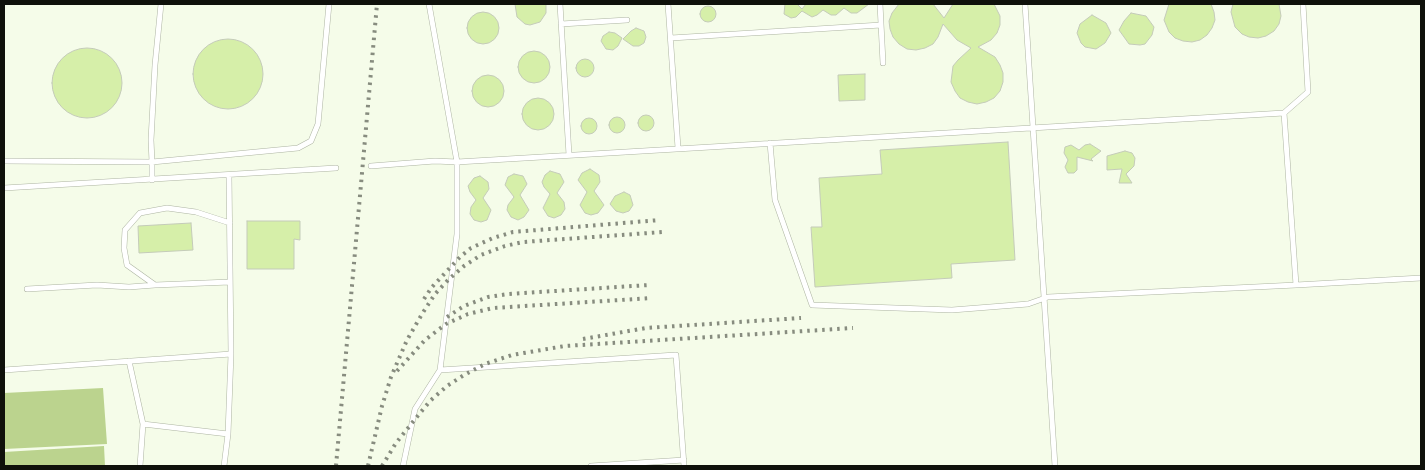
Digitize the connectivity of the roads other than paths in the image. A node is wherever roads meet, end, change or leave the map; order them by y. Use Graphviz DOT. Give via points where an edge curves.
graph roads {
  1 [pos="161,4"];
  2 [pos="329,4"];
  3 [pos="429,4"];
  4 [pos="560,4"];
  5 [pos="668,4"];
  6 [pos="880,4"];
  7 [pos="1025,4"];
  8 [pos="1303,4"];
  9 [pos="627,20"];
  10 [pos="561,24"];
  11 [pos="881,25"];
  12 [pos="671,38"];
  13 [pos="883,63"];
  14 [pos="1284,113"];
  15 [pos="1034,127"];
  16 [pos="770,143"];
  17 [pos="678,148"];
  18 [pos="569,155"];
  19 [pos="4,161"];
  20 [pos="152,162"];
  21 [pos="457,162"];
  22 [pos="371,166"];
  23 [pos="336,168"];
  24 [pos="229,176"];
  25 [pos="152,180"];
  26 [pos="4,188"];
  27 [pos="230,223"];
  28 [pos="1421,278"];
  29 [pos="230,282"];
  30 [pos="156,285"];
  31 [pos="1296,285"];
  32 [pos="27,289"];
  33 [pos="1045,298"];
  34 [pos="231,354"];
  35 [pos="129,360"];
  36 [pos="4,370"];
  37 [pos="440,370"];
  38 [pos="143,424"];
  39 [pos="228,434"];
  40 [pos="684,463"];
  41 [pos="140,466"];
  42 [pos="224,466"];
  43 [pos="403,466"];
  44 [pos="591,466"];
  45 [pos="1055,466"];
  1 -- 20 [label="lane" via="155,64"];
  2 -- 20 [label="lane" via="318,124 311,141 298,148"];
  3 -- 21 [label="lane"];
  4 -- 10 [label="lane"];
  5 -- 12 [label="lane"];
  6 -- 11 [label="lane"];
  7 -- 15 [label="lane"];
  8 -- 14 [label="lane" via="1308,92"];
  9 -- 10 [label="lane"];
  10 -- 18 [label="lane"];
  11 -- 12 [label="lane"];
  11 -- 13 [label="lane"];
  12 -- 17 [label="lane"];
  14 -- 15 [label="lane"];
  14 -- 31 [label="lane"];
  15 -- 16 [label="lane"];
  15 -- 33 [label="lane"];
  16 -- 17 [label="lane"];
  16 -- 33 [label="lane" via="775,200 812,305 952,310 1028,304"];
  17 -- 18 [label="lane"];
  18 -- 21 [label="lane"];
  19 -- 20 [label="lane"];
  20 -- 25 [label="lane"];
  21 -- 22 [label="lane"];
  21 -- 37 [label="lane" via="457,234"];
  23 -- 24 [label="lane"];
  24 -- 25 [label="lane"];
  24 -- 27 [label="lane"];
  25 -- 26 [label="lane"];
  27 -- 29 [label="lane"];
  27 -- 30 [label="lane" via="196,212 167,208 140,213 125,230 127,265"];
  28 -- 31 [label="lane"];
  29 -- 30 [label="lane"];
  29 -- 34 [label="lane"];
  30 -- 32 [label="lane"];
  31 -- 33 [label="lane"];
  33 -- 45 [label="lane"];
  34 -- 35 [label="lane"];
  34 -- 39 [label="lane"];
  35 -- 36 [label="lane"];
  35 -- 38 [label="lane"];
  37 -- 40 [label="lane" via="676,355"];
  37 -- 43 [label="lane" via="415,409"];
  38 -- 39 [label="lane"];
  38 -- 41 [label="lane"];
  39 -- 42 [label="lane"];
  40 -- 44 [label="lane"];
}
